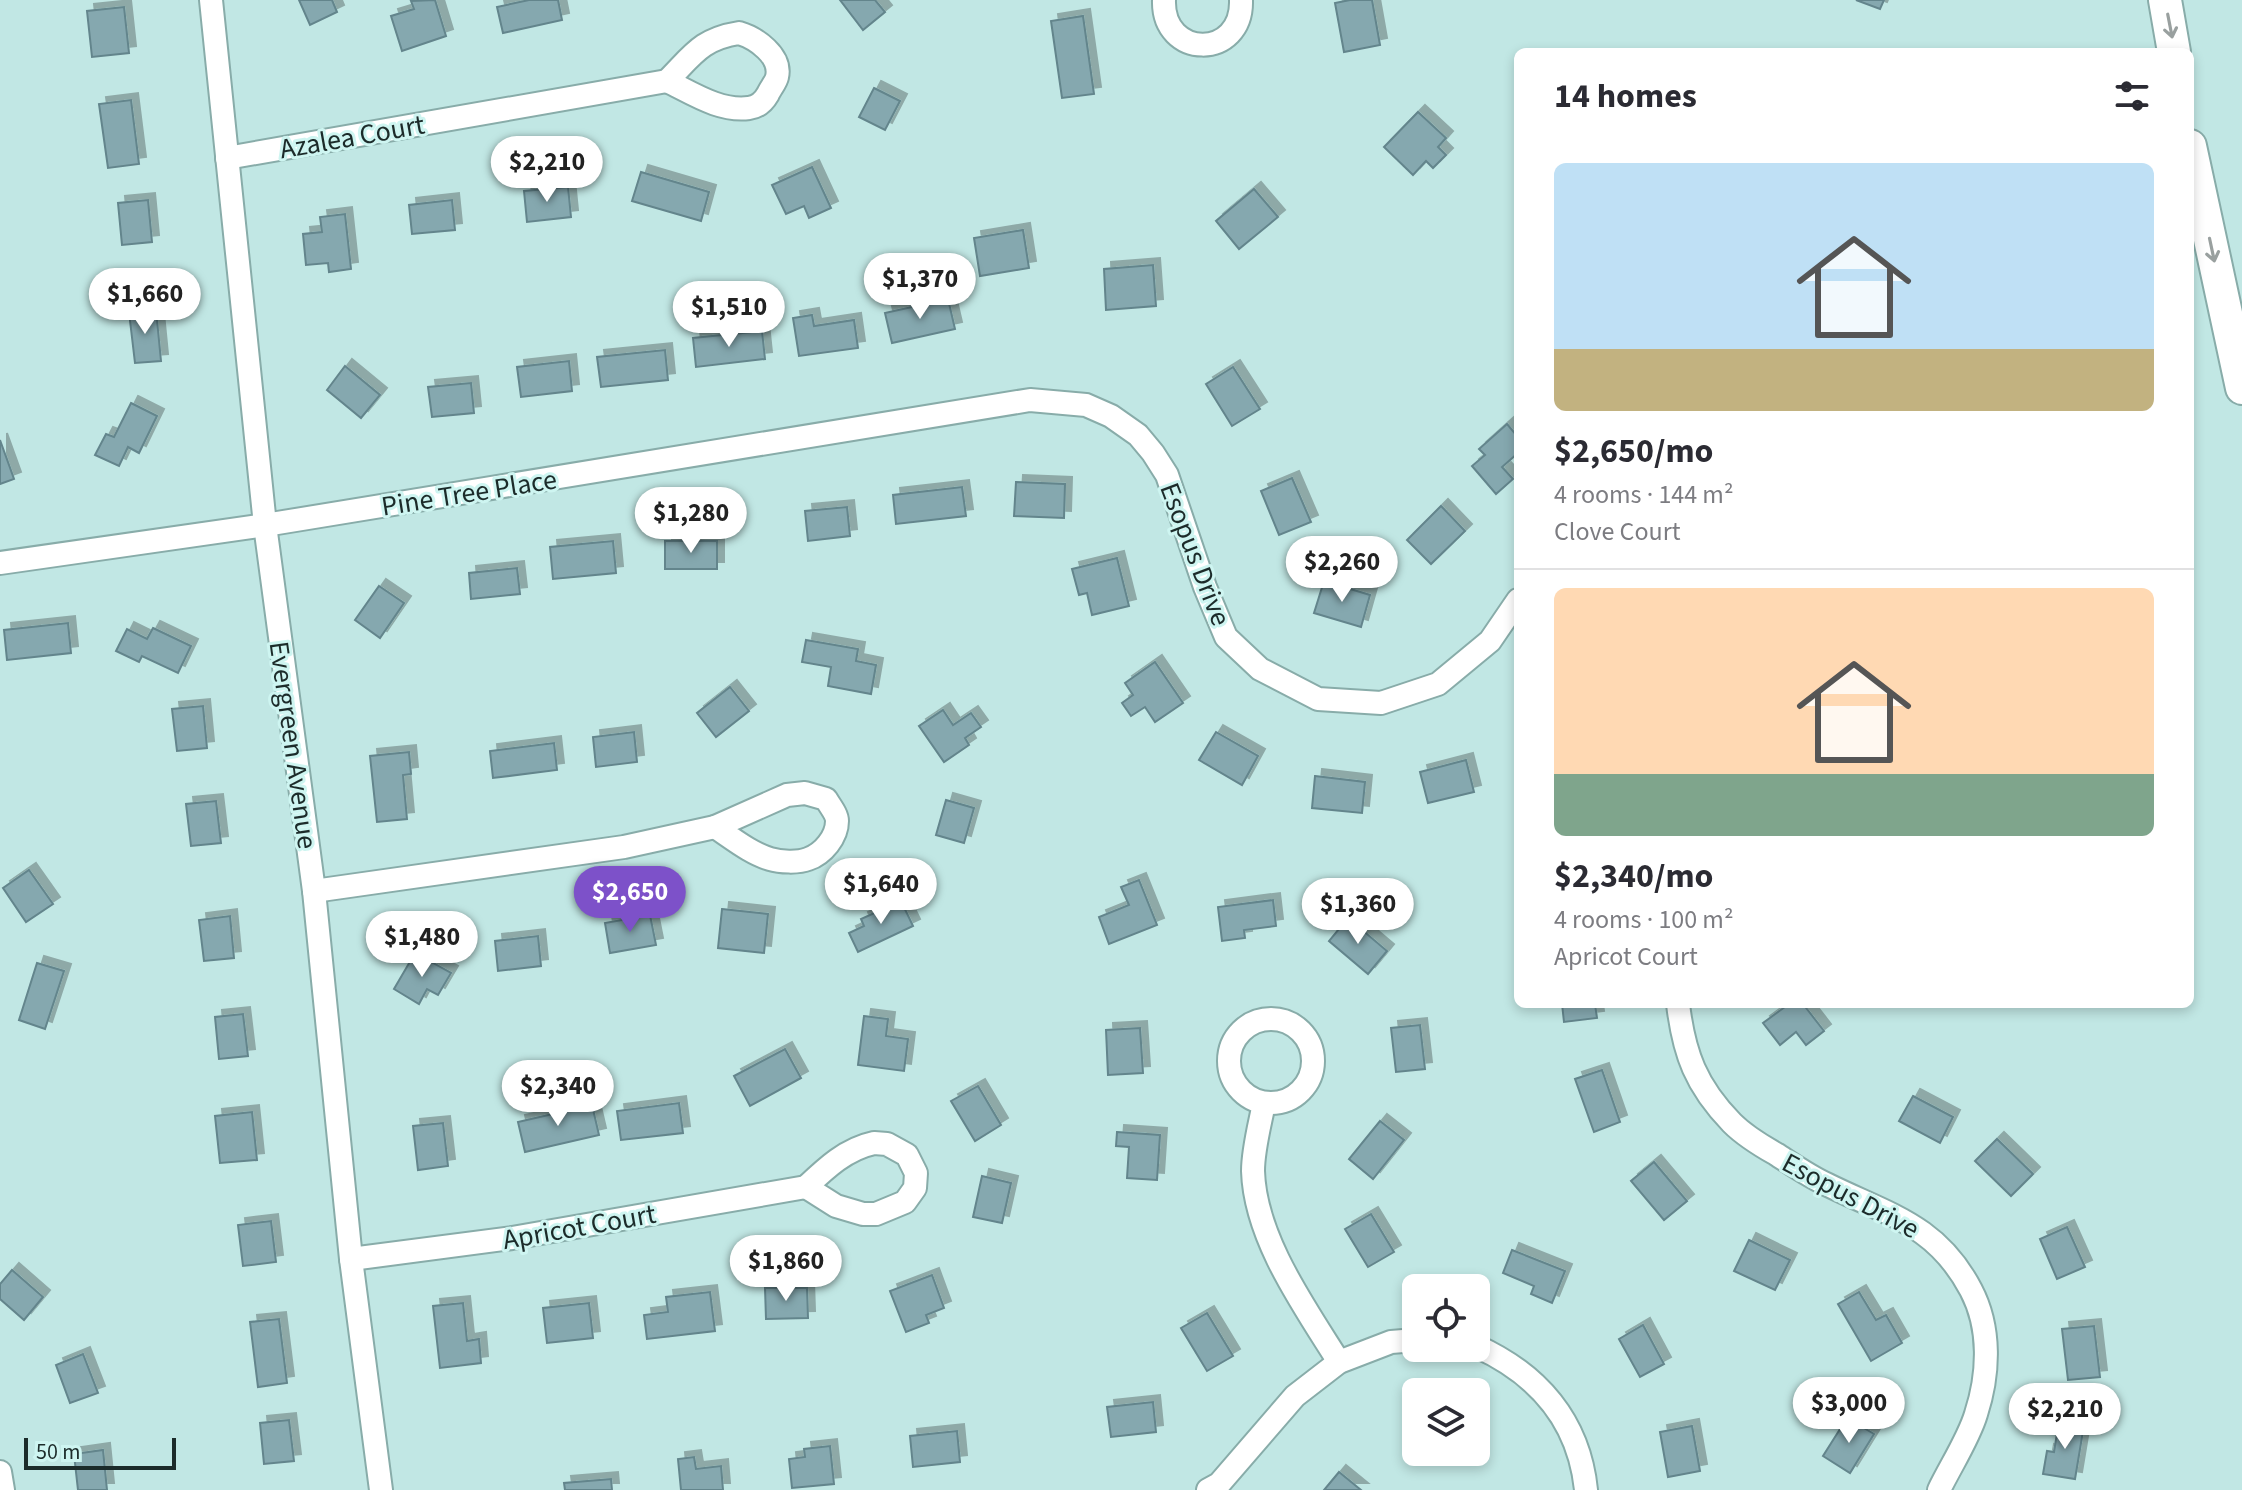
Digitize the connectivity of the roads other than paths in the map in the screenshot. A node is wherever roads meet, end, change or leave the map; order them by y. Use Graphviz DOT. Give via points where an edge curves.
graph roads {
  1 [pos="211,0"];
  2 [pos="1164,0"];
  3 [pos="1241,0"];
  4 [pos="2165,0"];
  5 [pos="2173,48"];
  6 [pos="667,81"];
  7 [pos="227,158"];
  8 [pos="2194,165"];
  9 [pos="2242,388"];
  10 [pos="938,415"];
  11 [pos="265,525"];
  12 [pos="0,563"];
  13 [pos="1514,606"];
  14 [pos="715,827"];
  15 [pos="314,891"];
  16 [pos="1679,1008"];
  17 [pos="1264,1103"];
  18 [pos="806,1187"];
  19 [pos="351,1259"];
  20 [pos="1402,1341"];
  21 [pos="1490,1353"];
  22 [pos="1339,1362"];
  23 [pos="0,1472"];
  24 [pos="3,1490"];
  25 [pos="381,1490"];
  26 [pos="1208,1490"];
  27 [pos="1586,1490"];
  28 [pos="1939,1490"];
  1 -- 7 [label="street, Evergreen Avenue"];
  2 -- 3 [label="street" via="1175,34 1197,45 1210,45 1231,34"];
  4 -- 5 [label="highway, one-way"];
  6 -- 6 [label="street" via="706,42 739,33 772,55 777,76 764,101 753,109 716,104"];
  6 -- 7 [label="street, Azalea Court"];
  7 -- 11 [label="street, Evergreen Avenue"];
  8 -- 9 [label="highway, one-way"];
  10 -- 11 [label="street, Pine Tree Place"];
  10 -- 13 [label="street, Esopus Drive" via="1030,400 1086,405 1138,435 1167,475 1226,637 1260,669 1318,699 1381,703 1438,684 1490,641"];
  11 -- 12 [label="street, Pine Tree Place"];
  11 -- 15 [label="street, Evergreen Avenue"];
  14 -- 14 [label="street" via="787,795 805,793 826,799 838,818 829,845 808,859 789,861 770,859"];
  14 -- 15 [label="street" via="624,847"];
  15 -- 19 [label="street, Evergreen Avenue"];
  16 -- 28 [label="street, Esopus Drive" via="1686,1052 1697,1076 1733,1124 1826,1185 1924,1232 1963,1273 1982,1319 1983,1386 1975,1417"];
  17 -- 22 [label="street" via="1254,1191 1267,1235"];
  18 -- 18 [label="street" via="830,1164 874,1143 907,1155 916,1173 915,1188 905,1202 876,1214 836,1206"];
  18 -- 19 [label="street, Apricot Court" via="512,1238"];
  19 -- 25 [label="street, Evergreen Avenue"];
  20 -- 22 [label="street"];
  21 -- 27 [label="street" via="1516,1367 1549,1397 1581,1457"];
  22 -- 26 [label="street" via="1295,1396"];
  23 -- 24 [label="street"];
}
